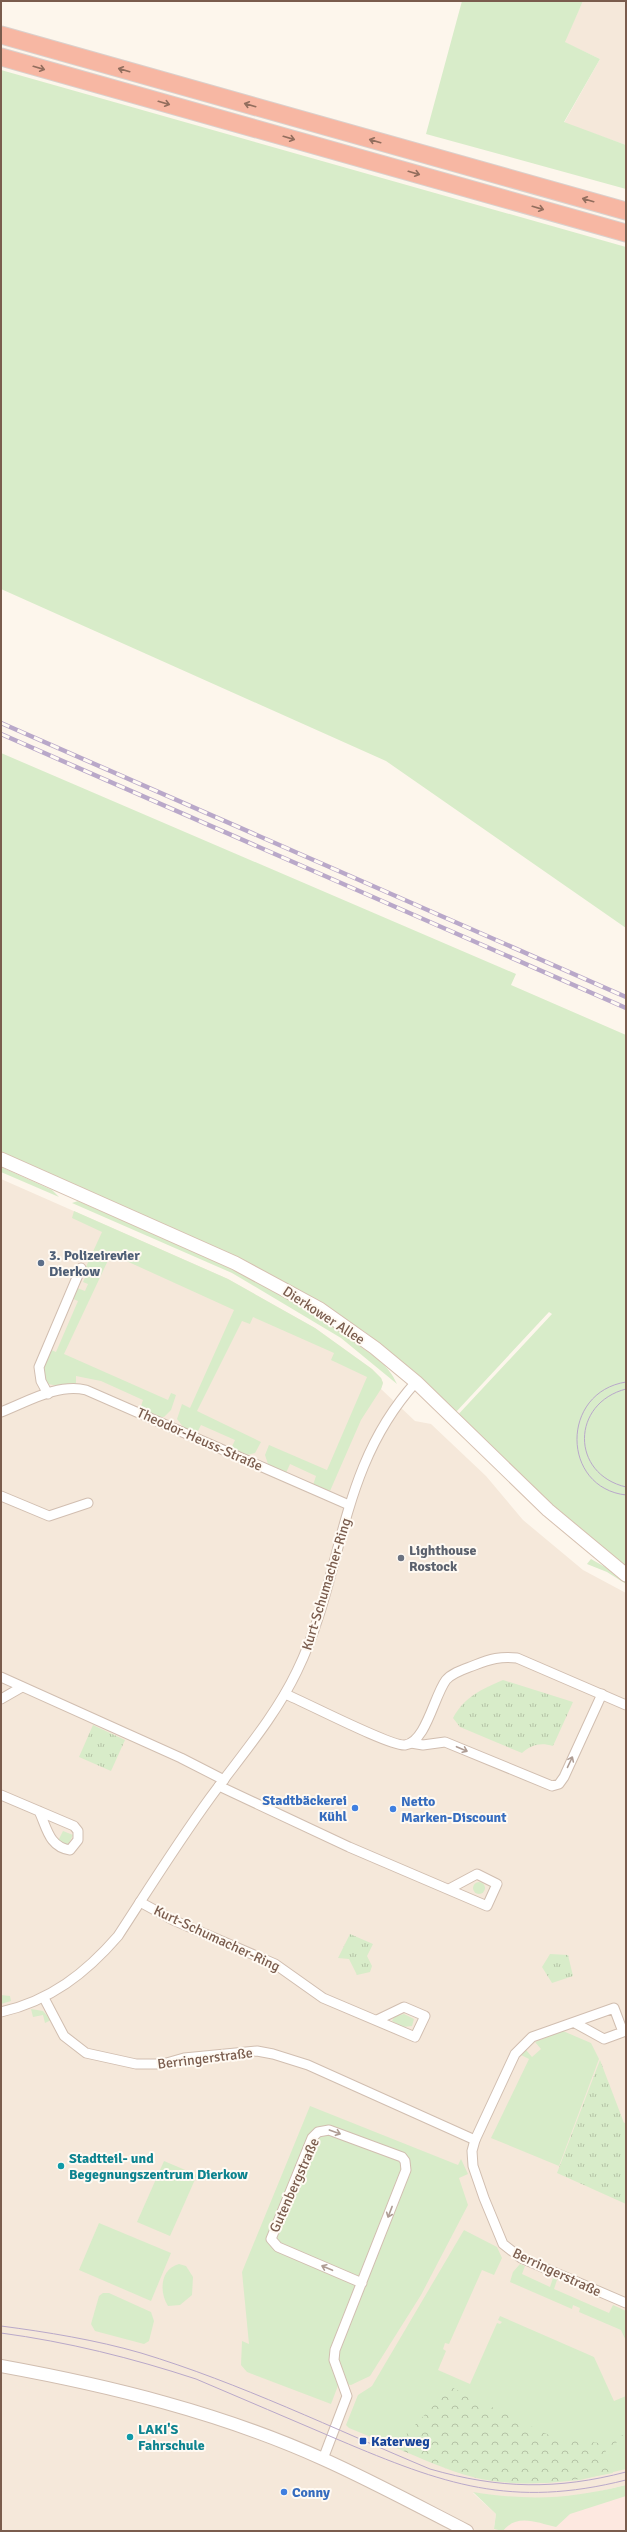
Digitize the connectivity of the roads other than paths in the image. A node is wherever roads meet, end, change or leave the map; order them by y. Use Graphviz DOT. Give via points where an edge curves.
graph roads {
  1 [pos="1,35"];
  2 [pos="1,57"];
  3 [pos="626,211"];
  4 [pos="626,233"];
  5 [pos="1,1159"];
  6 [pos="81,1268"];
  7 [pos="416,1382"];
  8 [pos="48,1394"];
  9 [pos="1,1412"];
  10 [pos="1,1496"];
  11 [pos="88,1503"];
  12 [pos="349,1505"];
  13 [pos="595,1550"];
  14 [pos="626,1570"];
  15 [pos="626,1575"];
  16 [pos="1,1677"];
  17 [pos="22,1687"];
  18 [pos="285,1694"];
  19 [pos="602,1694"];
  20 [pos="1,1699"];
  21 [pos="626,1705"];
  22 [pos="411,1743"];
  23 [pos="221,1783"];
  24 [pos="1,1795"];
  25 [pos="39,1811"];
  26 [pos="449,1889"];
  27 [pos="140,1902"];
  28 [pos="44,1998"];
  29 [pos="1,2012"];
  30 [pos="377,2020"];
  31 [pos="574,2023"];
  32 [pos="476,2140"];
  33 [pos="362,2283"];
  34 [pos="626,2303"];
  35 [pos="1,2366"];
  36 [pos="323,2459"];
  37 [pos="467,2531"];
  3 -- 1 [label="highway, one-way"];
  2 -- 4 [label="highway, one-way"];
  5 -- 7 [label="main road, Dierkower Allee" via="261,1276 320,1309 355,1333"];
  6 -- 8 [label="street" via="39,1367 41,1381"];
  7 -- 12 [label="street, Kurt-Schumacher-Ring" via="390,1413 372,1444"];
  7 -- 13 [label="main road, Dierkower Allee" via="548,1510"];
  8 -- 9 [label="street, Theodor-Heuss-Straße"];
  8 -- 12 [label="street, Theodor-Heuss-Straße" via="68,1388 86,1390"];
  10 -- 11 [label="street" via="49,1516"];
  12 -- 18 [label="street, Kurt-Schumacher-Ring" via="315,1626 306,1652"];
  13 -- 14 [label="main road, Dierkower Allee"];
  13 -- 15 [label="main road, Dierkower Allee"];
  16 -- 17 [label="street"];
  17 -- 20 [label="street"];
  17 -- 23 [label="street" via="181,1758"];
  18 -- 22 [label="street" via="397,1745"];
  18 -- 23 [label="street, Kurt-Schumacher-Ring"];
  19 -- 21 [label="street"];
  19 -- 22 [label="street" via="517,1658 490,1659 457,1672 446,1681 421,1732"];
  22 -- 19 [label="street, one-way" via="424,1746 445,1742 552,1786 559,1784 564,1776"];
  23 -- 26 [label="street" via="349,1847"];
  23 -- 27 [label="street, Kurt-Schumacher-Ring"];
  24 -- 25 [label="street"];
  25 -- 25 [label="street" via="74,1826 78,1831 78,1840 70,1850 53,1843"];
  26 -- 26 [label="street" via="487,1906 497,1884 477,1874"];
  27 -- 28 [label="street, Kurt-Schumacher-Ring" via="118,1936 100,1956 78,1976"];
  27 -- 30 [label="street, Kurt-Schumacher-Ring" via="173,1920 275,1964 323,1998"];
  28 -- 29 [label="street, Kurt-Schumacher-Ring"];
  28 -- 32 [label="street, Berringerstraße" via="64,2036 86,2053 136,2064 163,2064 184,2058 257,2051 273,2054 308,2065"];
  30 -- 30 [label="street, Kurt-Schumacher-Ring" via="415,2037 425,2016 404,2007"];
  31 -- 31 [label="street, Berringerstraße" via="604,2039 623,2032 614,2008"];
  31 -- 32 [label="street, Berringerstraße" via="544,2032 523,2044 515,2054"];
  32 -- 34 [label="street, Berringerstraße" via="472,2152 473,2166 487,2205 507,2248 521,2258"];
  33 -- 33 [label="street, Gutenbergstraße, one-way" via="278,2247 271,2239 312,2138 323,2130 402,2157 406,2165"];
  33 -- 36 [label="street, Gutenbergstraße" via="335,2350 334,2360 348,2396"];
  35 -- 36 [label="street" via="60,2376 151,2398 224,2421"];
  36 -- 37 [label="street"];
}
